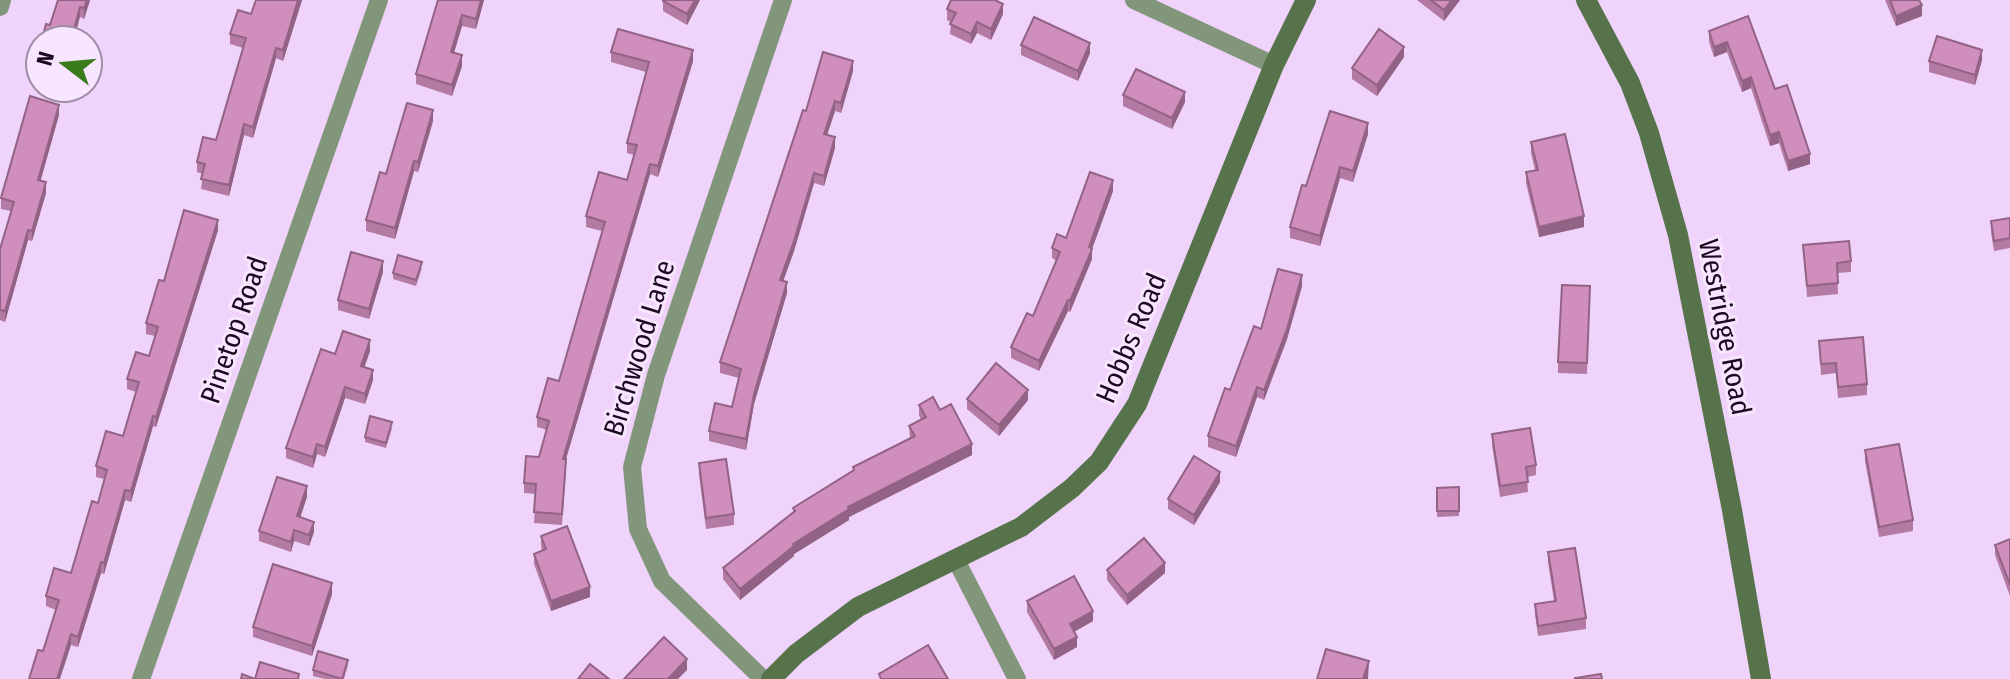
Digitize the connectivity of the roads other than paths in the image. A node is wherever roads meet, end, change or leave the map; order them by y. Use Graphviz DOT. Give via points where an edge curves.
graph roads {
  1 [pos="2,0"];
  2 [pos="379,0"];
  3 [pos="783,0"];
  4 [pos="1134,0"];
  5 [pos="1306,0"];
  6 [pos="1586,0"];
  7 [pos="0,7"];
  8 [pos="1274,65"];
  9 [pos="956,560"];
  10 [pos="141,679"];
  11 [pos="763,679"];
  12 [pos="771,679"];
  13 [pos="1017,679"];
  14 [pos="1761,679"];
  1 -- 7 [label="street"];
  2 -- 10 [label="street, Pinetop Road"];
  3 -- 11 [label="street, Birchwood Lane" via="656,375 632,467 638,529 662,581"];
  4 -- 8 [label="street"];
  5 -- 8 [label="street, Hobbs Road"];
  6 -- 14 [label="street, Westridge Road" via="1630,83 1678,235"];
  8 -- 9 [label="street, Hobbs Road" via="1137,404 1117,436 1072,488 1021,527"];
  9 -- 12 [label="street, Hobbs Road" via="858,607"];
  9 -- 13 [label="street"];
}
